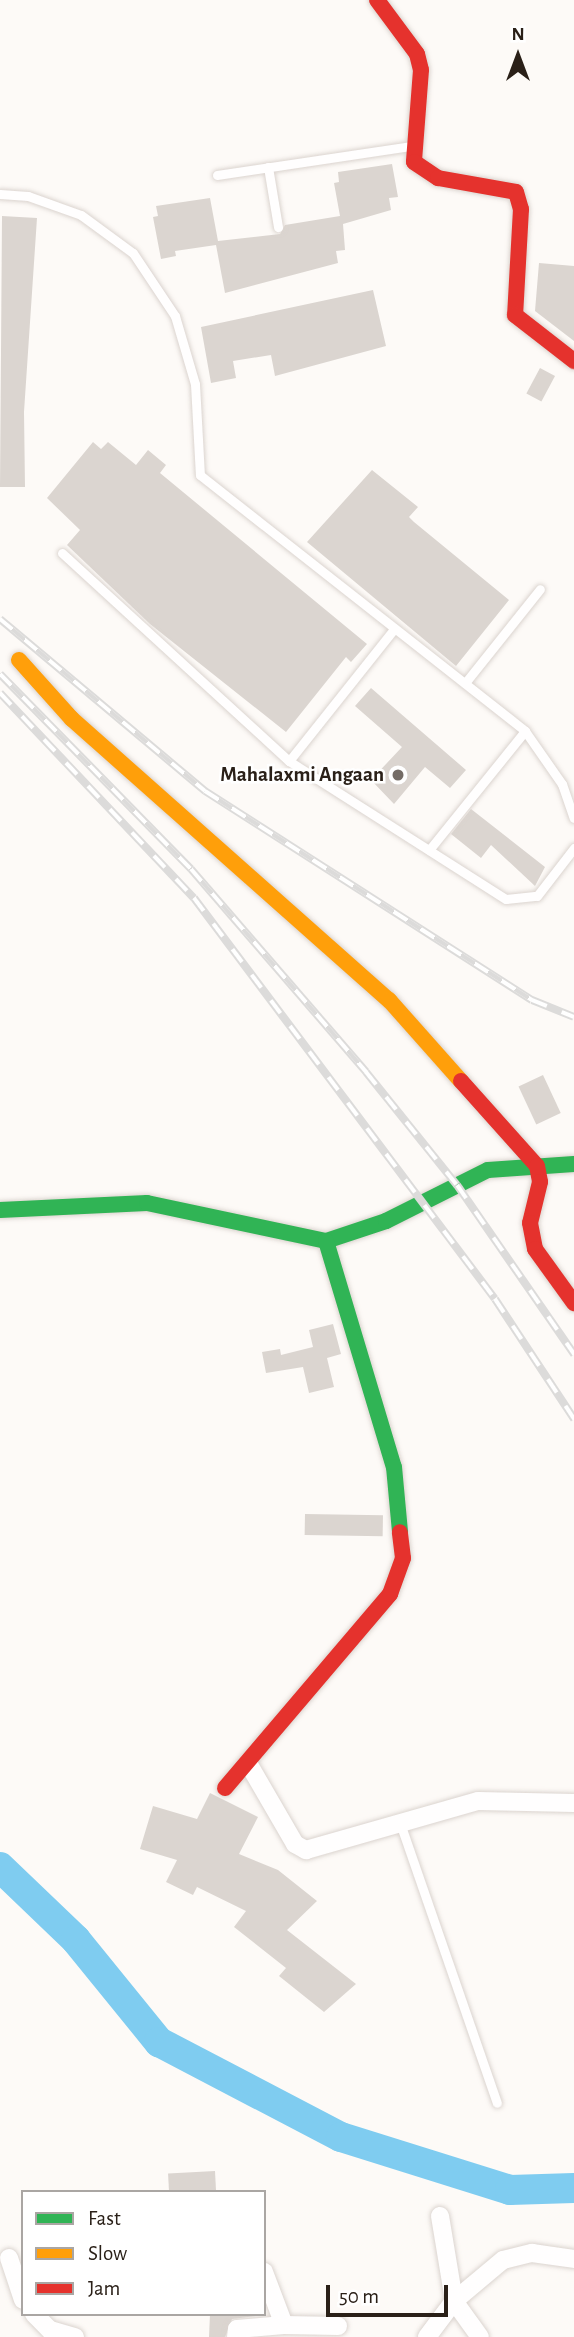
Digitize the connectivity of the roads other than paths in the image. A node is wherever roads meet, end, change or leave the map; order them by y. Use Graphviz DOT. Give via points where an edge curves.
graph roads {
  1 [pos="377,0"];
  2 [pos="415,145"];
  3 [pos="268,167"];
  4 [pos="217,175"];
  5 [pos="0,194"];
  6 [pos="278,227"];
  7 [pos="574,361"];
  8 [pos="62,553"];
  9 [pos="540,589"];
  10 [pos="394,629"];
  11 [pos="19,660"];
  12 [pos="465,683"];
  13 [pos="525,731"];
  14 [pos="289,761"];
  15 [pos="574,818"];
  16 [pos="574,848"];
  17 [pos="429,850"];
  18 [pos="574,1164"];
  19 [pos="537,1166"];
  20 [pos="0,1210"];
  21 [pos="326,1241"];
  22 [pos="574,1303"];
  23 [pos="248,1763"];
  24 [pos="225,1788"];
  25 [pos="574,1803"];
  26 [pos="400,1823"];
  27 [pos="498,2103"];
  28 [pos="440,2216"];
  29 [pos="9,2258"];
  30 [pos="574,2259"];
  31 [pos="266,2277"];
  32 [pos="21,2294"];
  33 [pos="454,2301"];
  34 [pos="36,2316"];
  35 [pos="284,2325"];
  36 [pos="338,2326"];
  37 [pos="75,2337"];
  38 [pos="236,2337"];
  39 [pos="427,2337"];
  40 [pos="481,2337"];
  1 -- 2 [label="street" via="417,54 421,70"];
  2 -- 3 [label="lane"];
  2 -- 7 [label="street" via="414,162 438,178 516,192 521,209 514,316"];
  3 -- 4 [label="lane"];
  3 -- 6 [label="lane"];
  5 -- 10 [label="lane" via="28,196 81,215 133,253 175,316 182,338 195,384 200,475"];
  8 -- 14 [label="lane"];
  9 -- 12 [label="lane"];
  10 -- 12 [label="lane"];
  10 -- 14 [label="lane"];
  11 -- 19 [label="street" via="72,719 389,1000"];
  12 -- 13 [label="lane"];
  13 -- 15 [label="lane" via="562,784"];
  13 -- 17 [label="lane"];
  14 -- 17 [label="lane"];
  16 -- 17 [label="lane" via="537,896 517,902"];
  18 -- 19 [label="street"];
  19 -- 21 [label="street" via="488,1170 386,1221"];
  19 -- 22 [label="street" via="540,1182 530,1223 535,1249"];
  20 -- 21 [label="street" via="147,1203"];
  21 -- 23 [label="street" via="394,1467 403,1558 390,1594"];
  23 -- 24 [label="street"];
  23 -- 26 [label="street" via="295,1844 306,1850"];
  25 -- 26 [label="street" via="478,1801"];
  26 -- 27 [label="lane"];
  28 -- 33 [label="street"];
  29 -- 32 [label="street"];
  30 -- 33 [label="street" via="513,2256"];
  31 -- 35 [label="street"];
  33 -- 39 [label="street"];
  33 -- 40 [label="street"];
  34 -- 37 [label="street" via="50,2330"];
  35 -- 36 [label="street"];
  35 -- 38 [label="street" via="237,2329"];
}
